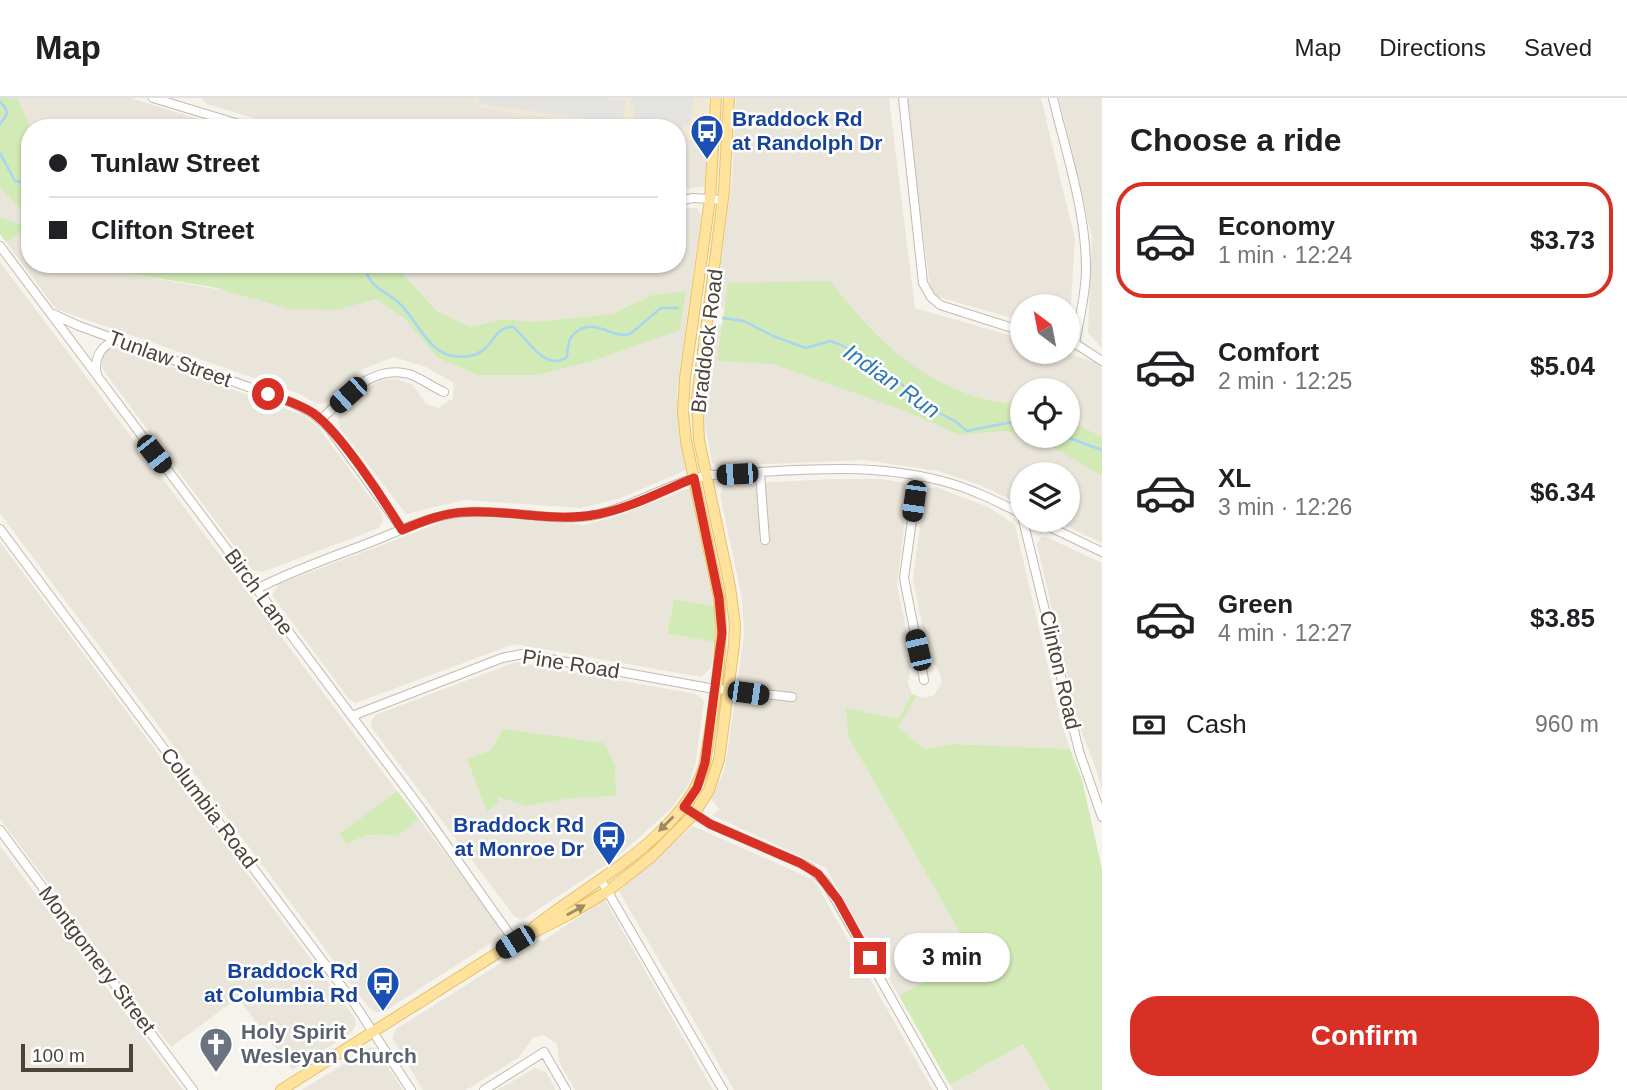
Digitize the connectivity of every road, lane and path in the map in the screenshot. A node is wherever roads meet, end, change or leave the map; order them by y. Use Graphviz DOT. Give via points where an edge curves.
graph roads {
  1 [pos="153,98"];
  2 [pos="190,98"];
  3 [pos="716,98"];
  4 [pos="729,98"];
  5 [pos="903,98"];
  6 [pos="1052,98"];
  7 [pos="185,108"];
  8 [pos="221,119"];
  9 [pos="710,199"];
  10 [pos="686,200"];
  11 [pos="723,200"];
  12 [pos="0,246"];
  13 [pos="1080,308"];
  14 [pos="48,310"];
  15 [pos="1010,327"];
  16 [pos="116,339"];
  17 [pos="1080,348"];
  18 [pos="1102,361"];
  19 [pos="98,377"];
  20 [pos="444,392"];
  21 [pos="320,419"];
  22 [pos="760,473"];
  23 [pos="706,476"];
  24 [pos="918,476"];
  25 [pos="694,478"];
  26 [pos="1010,509"];
  27 [pos="0,530"];
  28 [pos="402,530"];
  29 [pos="1026,532"];
  30 [pos="1060,532"];
  31 [pos="765,540"];
  32 [pos="1102,552"];
  33 [pos="257,589"];
  34 [pos="924,680"];
  35 [pos="716,688"];
  36 [pos="729,690"];
  37 [pos="792,697"];
  38 [pos="352,716"];
  39 [pos="684,807"];
  40 [pos="694,814"];
  41 [pos="1102,817"];
  42 [pos="0,830"];
  43 [pos="601,880"];
  44 [pos="608,891"];
  45 [pos="515,942"];
  46 [pos="373,1031"];
  47 [pos="193,1090"];
  48 [pos="281,1090"];
  49 [pos="411,1090"];
  50 [pos="484,1090"];
  51 [pos="566,1090"];
  52 [pos="723,1090"];
  53 [pos="943,1090"];
  1 -- 7 [label="street"];
  2 -- 7 [label="street"];
  3 -- 9 [label="main road, Braddock Road"];
  4 -- 11 [label="main road, Braddock Road"];
  5 -- 15 [label="street" via="923,284 940,305"];
  6 -- 13 [label="street" via="1080,210 1086,256"];
  7 -- 8 [label="street"];
  9 -- 10 [label="street"];
  9 -- 11 [label="street"];
  9 -- 25 [label="main road, Braddock Road" via="684,396"];
  11 -- 23 [label="main road, Braddock Road" via="697,398"];
  12 -- 14 [label="street, Birch Lane"];
  14 -- 16 [label="street, Tunlaw Street"];
  14 -- 19 [label="street, Birch Lane"];
  16 -- 19 [label="street" via="98,354"];
  16 -- 21 [label="street, Tunlaw Street" via="293,403"];
  17 -- 18 [label="street"];
  19 -- 33 [label="street, Birch Lane"];
  20 -- 21 [label="street" via="408,374 383,372 362,382"];
  21 -- 28 [label="street, Tunlaw Street"];
  22 -- 23 [label="street"];
  22 -- 24 [label="street" via="868,470"];
  22 -- 31 [label="street"];
  23 -- 25 [label="street"];
  23 -- 36 [label="main road, Braddock Road" via="734,606"];
  24 -- 26 [label="street" via="958,485"];
  24 -- 34 [label="street" via="904,578"];
  25 -- 28 [label="street" via="593,515 467,512 439,516"];
  25 -- 35 [label="main road, Braddock Road" via="722,619"];
  27 -- 46 [label="street, Columbia Road"];
  28 -- 33 [label="street"];
  29 -- 41 [label="street, Clinton Road" via="1076,738"];
  30 -- 32 [label="street"];
  33 -- 38 [label="street, Birch Lane"];
  35 -- 36 [label="street, Pine Road"];
  35 -- 38 [label="street, Pine Road" via="522,654"];
  35 -- 39 [label="main road, Braddock Road" via="702,776"];
  36 -- 37 [label="street, Pine Road"];
  36 -- 40 [label="main road, Braddock Road" via="715,777"];
  38 -- 45 [label="street, Birch Lane"];
  39 -- 40 [label="street"];
  39 -- 43 [label="main road, Braddock Road, one-way"];
  40 -- 44 [label="main road, Braddock Road"];
  40 -- 53 [label="street" via="818,874"];
  42 -- 47 [label="street, Montgomery Street"];
  43 -- 44 [label="street"];
  43 -- 45 [label="main road, Braddock Road"];
  45 -- 44 [label="main road, Braddock Road, one-way"];
  44 -- 52 [label="street"];
  45 -- 46 [label="main road, Braddock Road"];
  46 -- 48 [label="main road, Braddock Road"];
  46 -- 49 [label="street, Columbia Road"];
  50 -- 51 [label="street" via="544,1052"];
}
